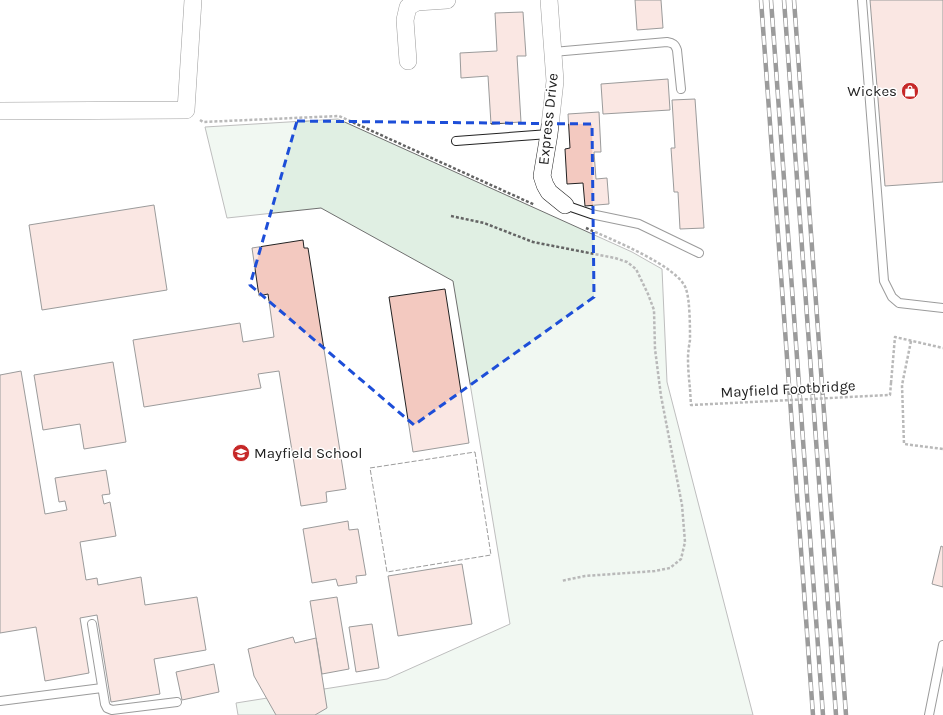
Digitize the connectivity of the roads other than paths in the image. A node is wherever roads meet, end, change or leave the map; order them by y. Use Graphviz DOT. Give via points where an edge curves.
graph roads {
  1 [pos="193,0"];
  2 [pos="447,0"];
  3 [pos="549,0"];
  4 [pos="862,0"];
  5 [pos="553,52"];
  6 [pos="408,61"];
  7 [pos="681,89"];
  8 [pos="0,111"];
  9 [pos="550,134"];
  10 [pos="456,141"];
  11 [pos="565,205"];
  12 [pos="699,253"];
  13 [pos="943,308"];
  14 [pos="92,624"];
  15 [pos="943,645"];
  16 [pos="102,688"];
  17 [pos="0,701"];
  18 [pos="177,702"];
  19 [pos="929,715"];
  1 -- 8 [label="street" via="186,110"];
  2 -- 6 [label="street" via="416,2 408,7 405,20"];
  3 -- 5 [label="street, Express Drive"];
  4 -- 13 [label="lane" via="884,281 892,298 899,303"];
  5 -- 7 [label="lane" via="672,43 677,50"];
  5 -- 9 [label="street, Express Drive" via="555,81"];
  9 -- 10 [label="lane"];
  9 -- 11 [label="street, Express Drive" via="542,176 549,192"];
  11 -- 12 [label="lane" via="591,214 639,224"];
  14 -- 16 [label="lane"];
  15 -- 19 [label="lane"];
  16 -- 17 [label="lane"];
  16 -- 18 [label="lane" via="105,704 112,710"];
}
